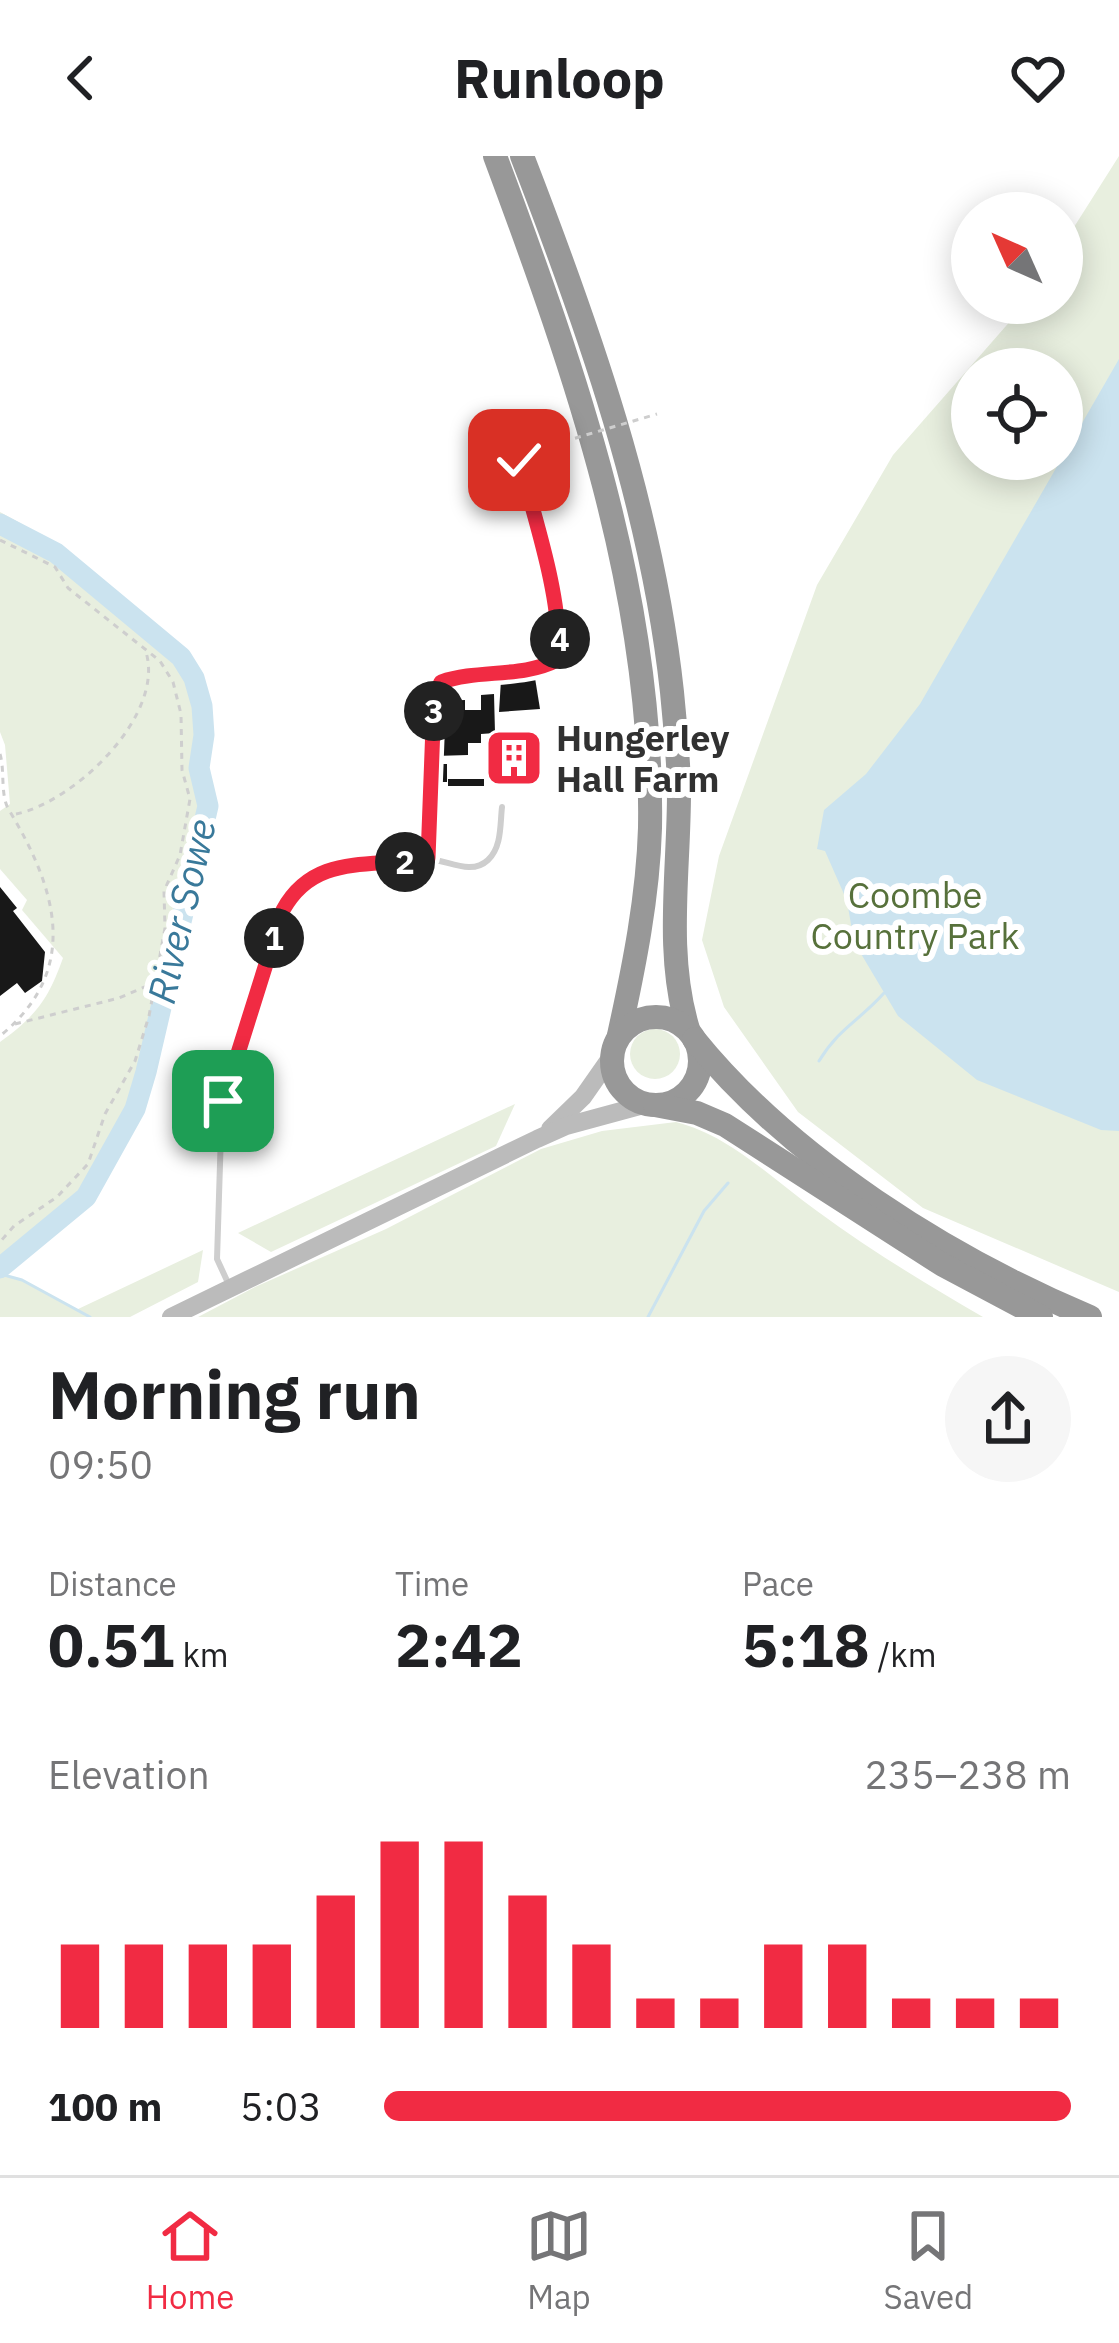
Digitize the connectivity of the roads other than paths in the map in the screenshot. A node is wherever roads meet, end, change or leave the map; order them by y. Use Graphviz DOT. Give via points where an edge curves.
graph roads {
  1 [pos="495,156"];
  2 [pos="522,156"];
  3 [pos="502,807"];
  4 [pos="691,1034"];
  5 [pos="615,1046"];
  6 [pos="651,1105"];
  7 [pos="537,1139"];
  8 [pos="230,1288"];
  9 [pos="172,1317"];
  10 [pos="1041,1317"];
  11 [pos="1090,1317"];
  1 -- 5 [label="highway" via="608,499 642,671 650,832 636,955"];
  2 -- 4 [label="highway" via="604,387 663,613 679,788 677,985"];
  3 -- 8 [label="lane" via="487,862 471,867 428,858 322,871 283,910 223,1101 217,1259"];
  4 -- 5 [label="highway" via="655,1016 635,1021"];
  4 -- 6 [label="highway" via="700,1060 694,1084 678,1099"];
  4 -- 11 [label="highway" via="742,1093 838,1171 972,1258"];
  5 -- 6 [label="highway" via="620,1087"];
  5 -- 7 [label="main road" via="583,1097"];
  6 -- 7 [label="main road"];
  6 -- 10 [label="highway" via="725,1125 943,1265"];
  7 -- 8 [label="main road"];
  8 -- 9 [label="main road"];
}
